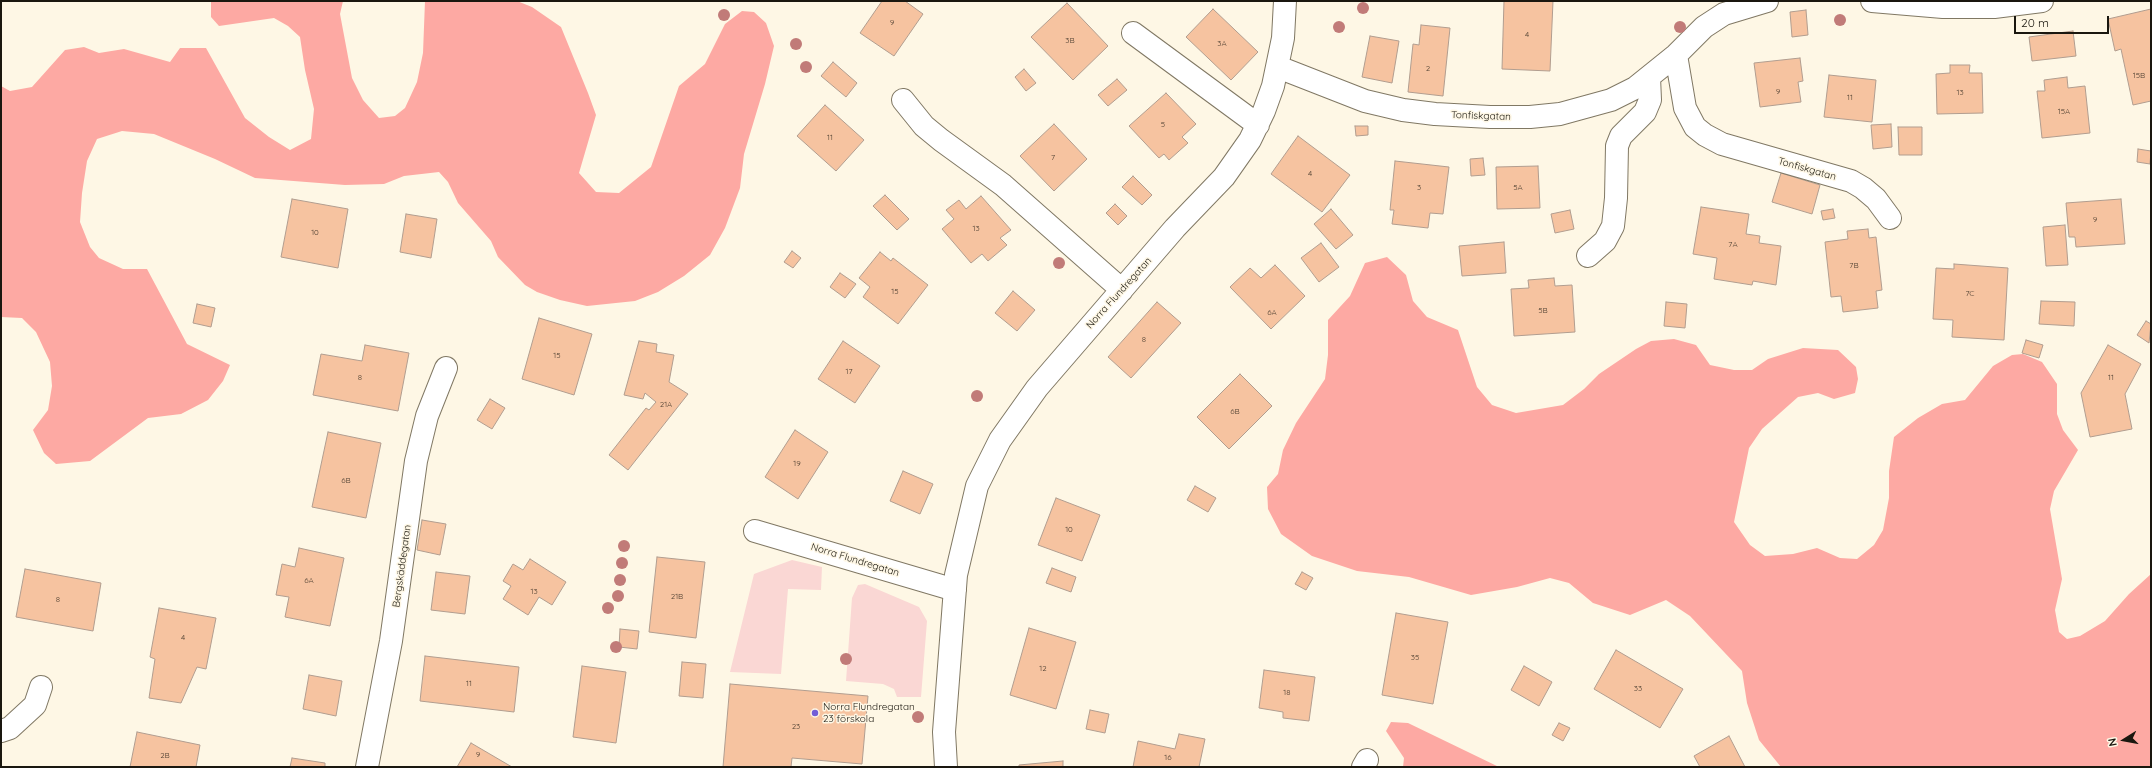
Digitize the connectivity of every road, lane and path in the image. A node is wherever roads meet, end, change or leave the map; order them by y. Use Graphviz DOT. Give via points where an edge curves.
graph roads {
  1 [pos="1285,1"];
  2 [pos="1766,1"];
  3 [pos="1872,1"];
  4 [pos="2042,1"];
  5 [pos="1133,33"];
  6 [pos="1676,55"];
  7 [pos="1278,66"];
  8 [pos="1649,78"];
  9 [pos="903,100"];
  10 [pos="1258,125"];
  11 [pos="1890,218"];
  12 [pos="1588,256"];
  13 [pos="1122,290"];
  14 [pos="446,368"];
  15 [pos="755,531"];
  16 [pos="955,590"];
  17 [pos="41,687"];
  18 [pos="1,731"];
  19 [pos="367,767"];
  20 [pos="946,767"];
  1 -- 7 [label="street, Norra Flundregatan"];
  2 -- 6 [label="street, Tonfiskgatan" via="1724,14 1704,27"];
  3 -- 4 [label="street" via="1943,7 1994,7"];
  5 -- 10 [label="street"];
  6 -- 8 [label="street, Tonfiskgatan"];
  6 -- 11 [label="street, Tonfiskgatan" via="1685,108 1695,127 1705,135 1722,144 1851,181 1876,199"];
  7 -- 8 [label="street, Tonfiskgatan" via="1364,101 1403,110 1490,117 1530,117 1586,108 1611,100"];
  7 -- 10 [label="street, Norra Flundregatan"];
  8 -- 12 [label="street" via="1650,100 1645,112 1621,136 1617,146 1613,226 1606,241"];
  9 -- 13 [label="street" via="924,126 1004,185"];
  10 -- 13 [label="street, Norra Flundregatan" via="1224,177"];
  13 -- 16 [label="street, Norra Flundregatan" via="1037,388 1000,440 977,486"];
  14 -- 19 [label="street, Bergskäddegatan" via="427,416 416,461 392,641"];
  15 -- 16 [label="street, Norra Flundregatan"];
  16 -- 20 [label="street, Norra Flundregatan" via="944,732"];
  17 -- 18 [label="street" via="35,705 10,728"];
}
